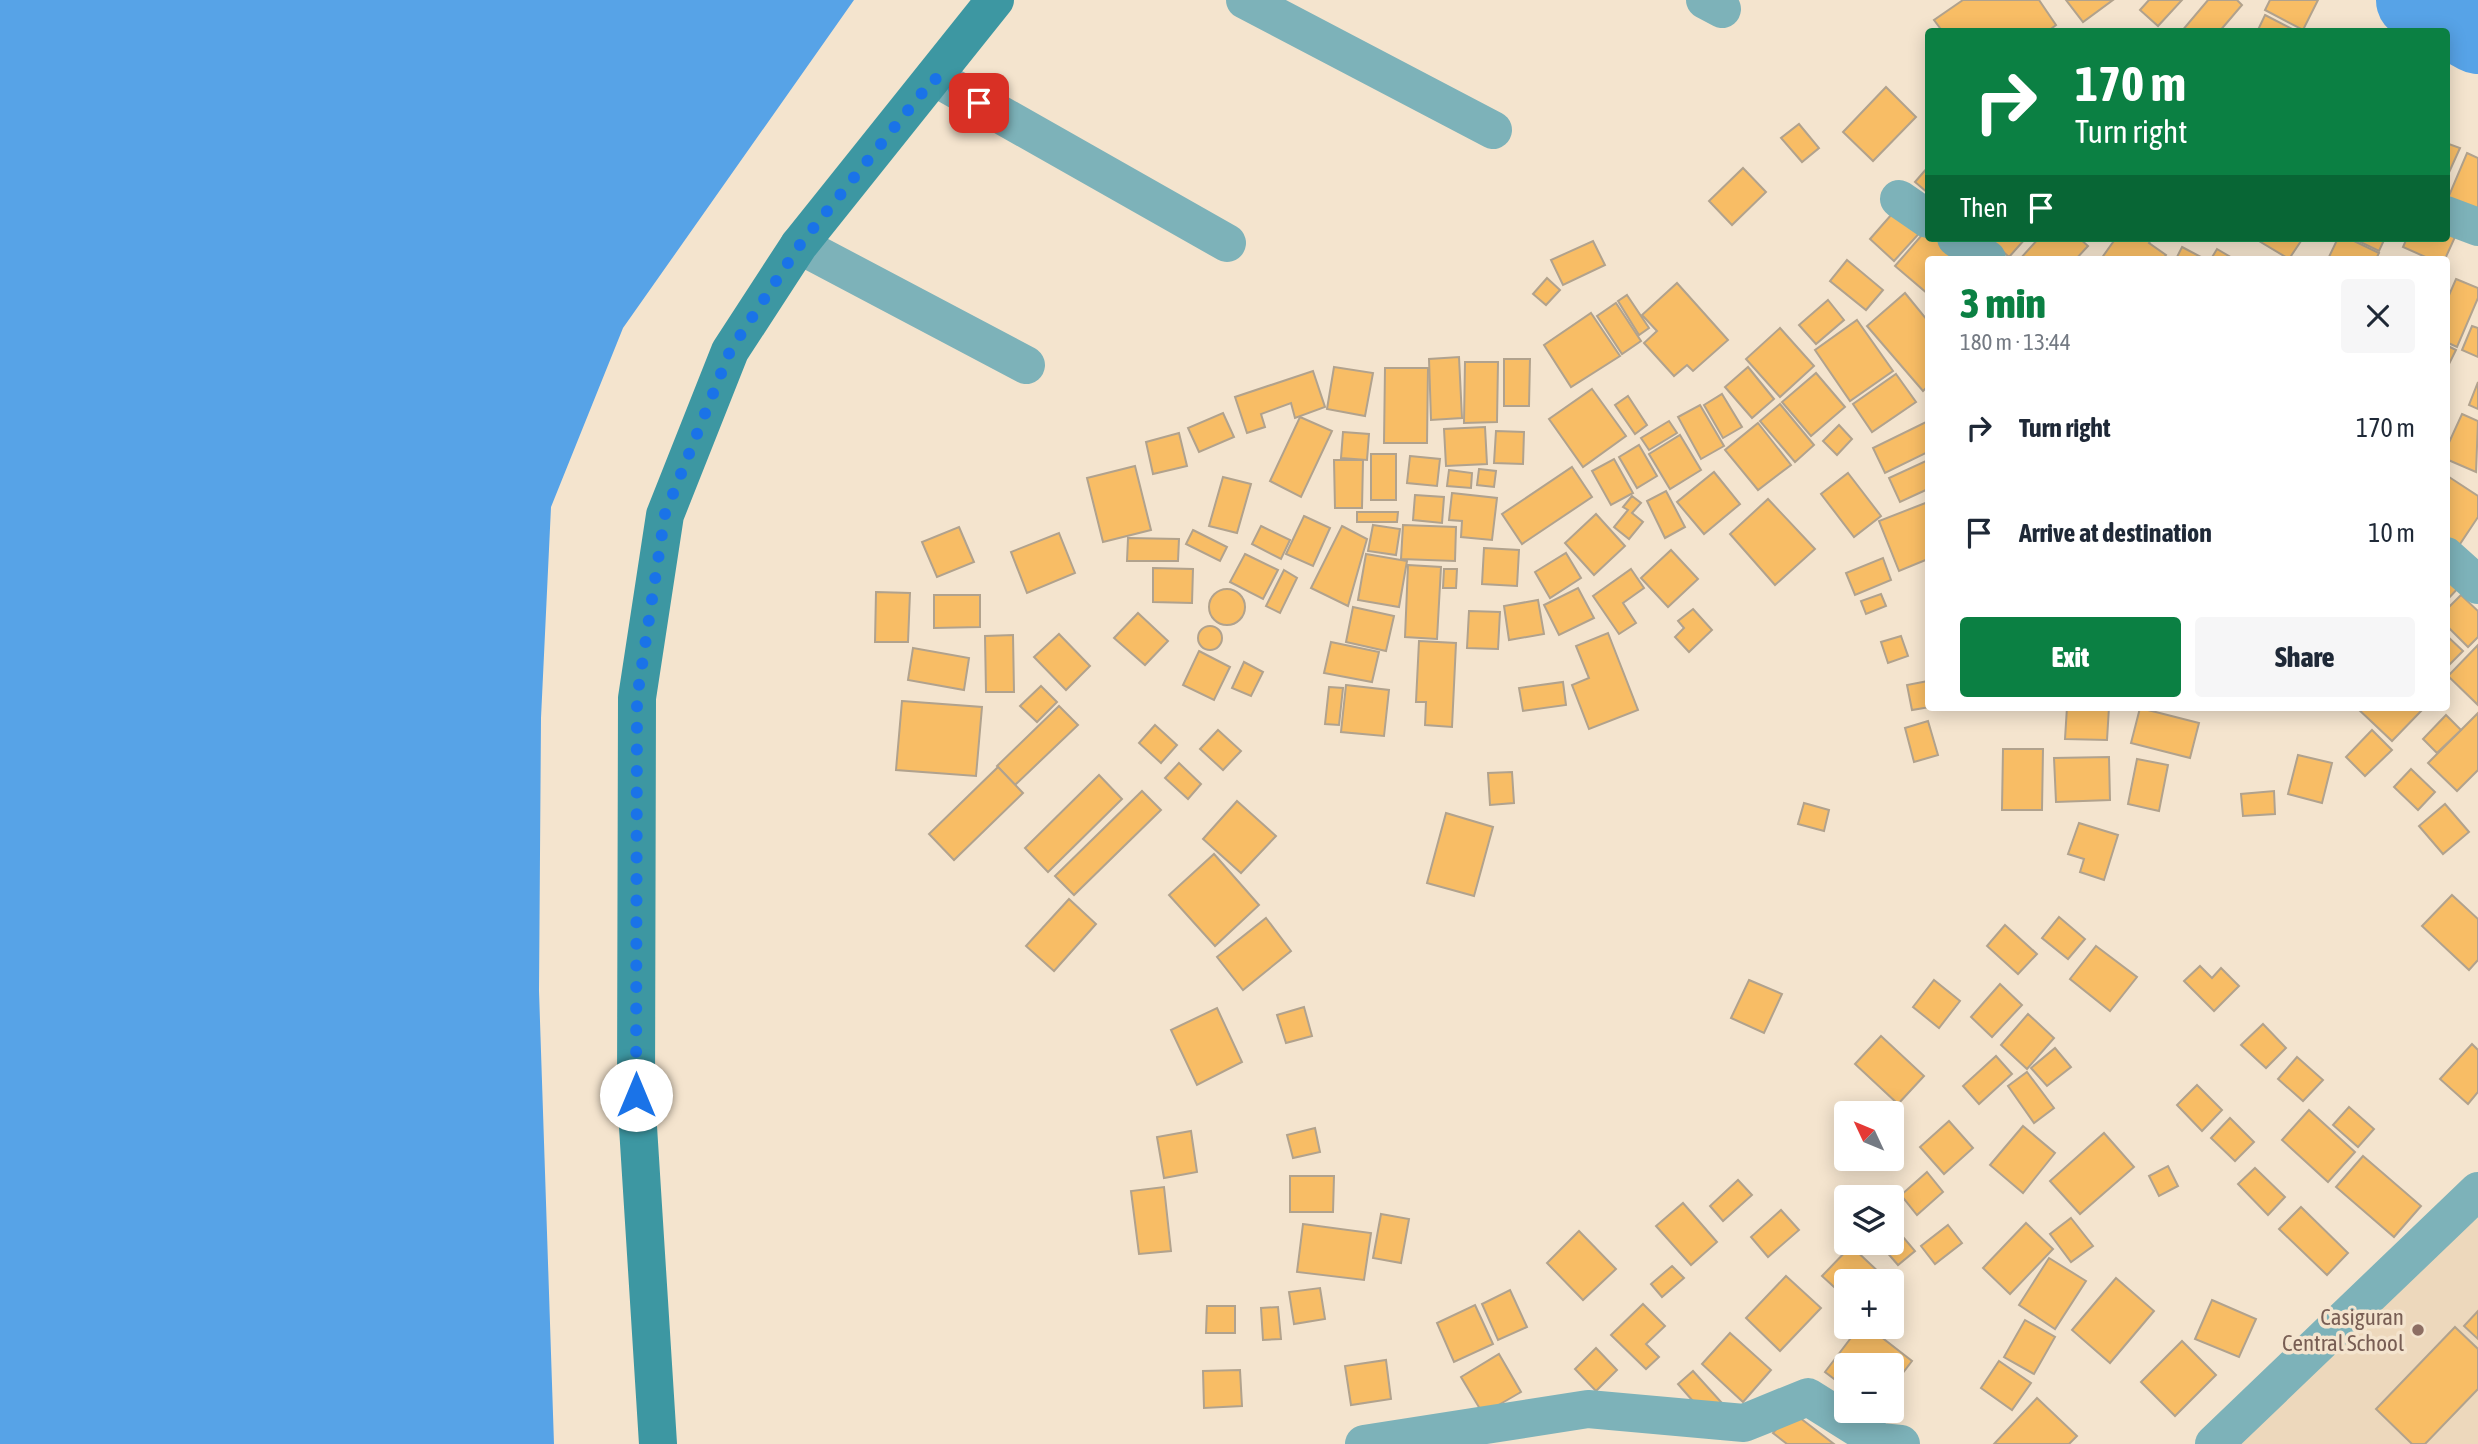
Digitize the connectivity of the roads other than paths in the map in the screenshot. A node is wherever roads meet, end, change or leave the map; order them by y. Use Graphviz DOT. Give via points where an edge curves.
graph roads {
  1 [pos="995,0"];
  2 [pos="1245,0"];
  3 [pos="934,78"];
  4 [pos="1493,130"];
  5 [pos="2450,216"];
  6 [pos="2478,227"];
  7 [pos="1962,242"];
  8 [pos="1227,243"];
  9 [pos="799,246"];
  10 [pos="1983,256"];
  11 [pos="1026,365"];
  12 [pos="2450,560"];
  13 [pos="2478,585"];
  14 [pos="2478,1191"];
  15 [pos="658,1444"];
  16 [pos="1364,1444"];
  17 [pos="1901,1444"];
  18 [pos="2214,1444"];
  1 -- 3 [label="street"];
  2 -- 4 [label="street"];
  3 -- 8 [label="street"];
  3 -- 9 [label="street"];
  5 -- 6 [label="street"];
  7 -- 10 [label="street"];
  9 -- 11 [label="street"];
  9 -- 15 [label="street" via="730,351 665,514 637,698 636,1095"];
  12 -- 13 [label="street"];
  14 -- 18 [label="street"];
  16 -- 17 [label="street" via="1588,1409 1744,1423 1808,1398 1880,1442"];
}
